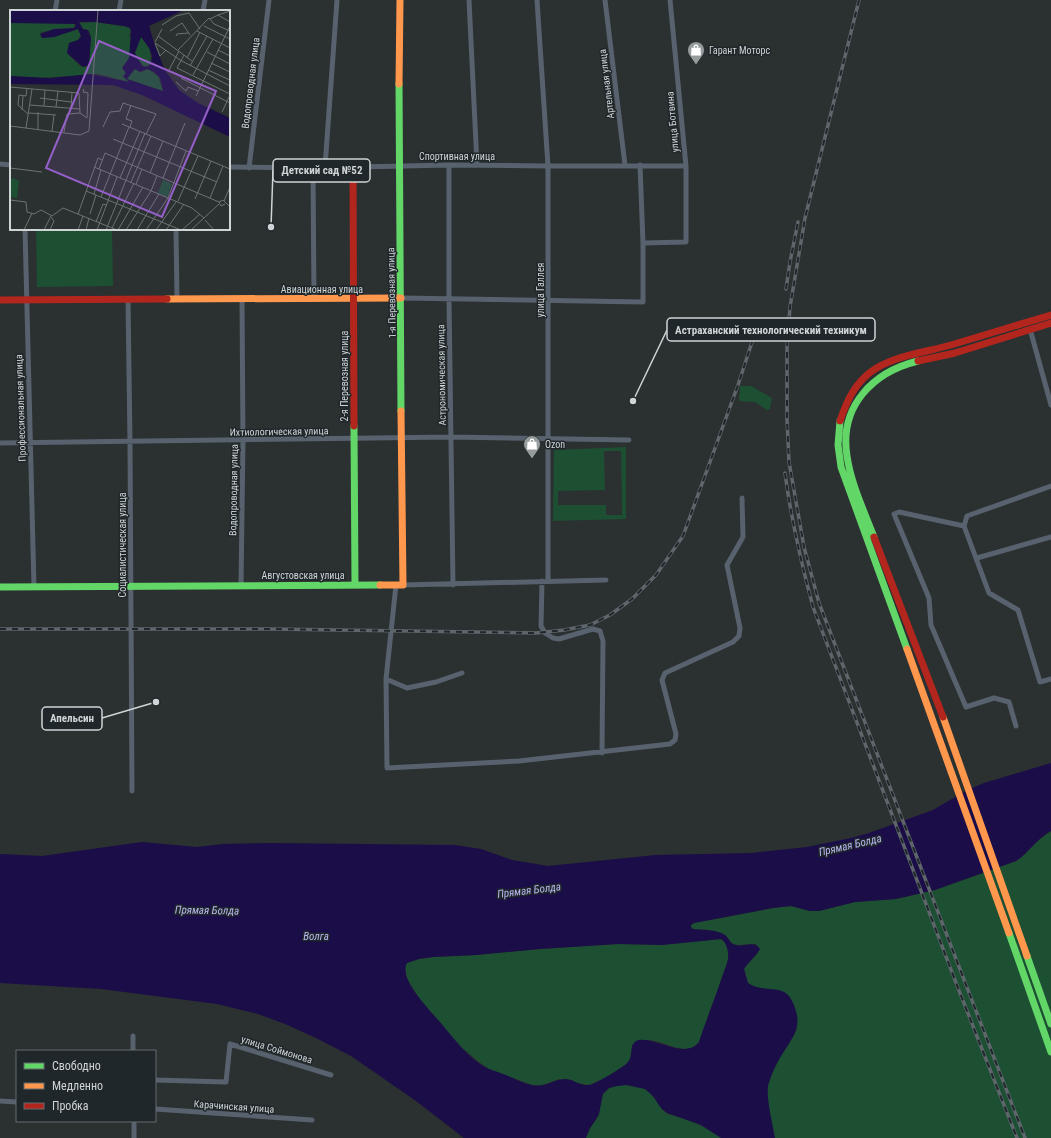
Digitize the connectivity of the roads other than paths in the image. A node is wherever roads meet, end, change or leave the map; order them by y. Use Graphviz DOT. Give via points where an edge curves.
graph roads {
  1 [pos="57,0"];
  2 [pos="121,0"];
  3 [pos="205,0"];
  4 [pos="269,0"];
  5 [pos="337,0"];
  6 [pos="400,0"];
  7 [pos="469,0"];
  8 [pos="537,0"];
  9 [pos="605,0"];
  10 [pos="670,0"];
  11 [pos="55,10"];
  12 [pos="119,10"];
  13 [pos="203,10"];
  14 [pos="0,164"];
  15 [pos="449,164"];
  16 [pos="10,165"];
  17 [pos="477,165"];
  18 [pos="625,165"];
  19 [pos="640,165"];
  20 [pos="353,166"];
  21 [pos="399,166"];
  22 [pos="548,166"];
  23 [pos="686,166"];
  24 [pos="230,167"];
  25 [pos="325,167"];
  26 [pos="249,168"];
  27 [pos="313,168"];
  28 [pos="24,230"];
  29 [pos="176,230"];
  30 [pos="643,243"];
  31 [pos="401,298"];
  32 [pos="128,299"];
  33 [pos="177,299"];
  34 [pos="242,299"];
  35 [pos="314,299"];
  36 [pos="354,299"];
  37 [pos="449,299"];
  38 [pos="0,300"];
  39 [pos="26,300"];
  40 [pos="549,302"];
  41 [pos="1049,316"];
  42 [pos="1051,323"];
  43 [pos="1030,329"];
  44 [pos="1051,405"];
  45 [pos="450,437"];
  46 [pos="402,438"];
  47 [pos="354,439"];
  48 [pos="549,439"];
  49 [pos="243,440"];
  50 [pos="630,440"];
  51 [pos="130,442"];
  52 [pos="0,443"];
  53 [pos="30,443"];
  54 [pos="1051,486"];
  55 [pos="742,498"];
  56 [pos="964,526"];
  57 [pos="1051,537"];
  58 [pos="977,558"];
  59 [pos="606,580"];
  60 [pos="542,581"];
  61 [pos="548,581"];
  62 [pos="355,585"];
  63 [pos="400,585"];
  64 [pos="453,585"];
  65 [pos="241,586"];
  66 [pos="0,587"];
  67 [pos="34,587"];
  68 [pos="130,588"];
  69 [pos="462,673"];
  70 [pos="386,679"];
  71 [pos="1051,679"];
  72 [pos="1016,726"];
  73 [pos="602,753"];
  74 [pos="132,791"];
  75 [pos="1051,1024"];
  76 [pos="133,1036"];
  77 [pos="134,1050"];
  78 [pos="1051,1052"];
  79 [pos="331,1075"];
  80 [pos="156,1080"];
  81 [pos="0,1101"];
  82 [pos="16,1102"];
  83 [pos="156,1110"];
  84 [pos="312,1120"];
  85 [pos="134,1122"];
  86 [pos="134,1138"];
  1 -- 11 [label="street"];
  2 -- 12 [label="street"];
  3 -- 13 [label="street"];
  4 -- 26 [label="street, Водопроводная улица"];
  5 -- 25 [label="street"];
  6 -- 21 [label="main road, 1-я Перевозная улица"];
  7 -- 17 [label="street"];
  8 -- 22 [label="street, улица Галлея"];
  9 -- 18 [label="street, Артельная улица"];
  10 -- 23 [label="street, улица Ботвина"];
  14 -- 16 [label="street"];
  15 -- 17 [label="street, Спортивная улица"];
  15 -- 21 [label="street, Спортивная улица"];
  15 -- 37 [label="street, Астрономическая улица"];
  17 -- 22 [label="street, Спортивная улица"];
  18 -- 19 [label="street, Спортивная улица"];
  18 -- 22 [label="street, Спортивная улица"];
  19 -- 23 [label="street, Спортивная улица"];
  19 -- 30 [label="street"];
  20 -- 21 [label="street, Спортивная улица"];
  20 -- 25 [label="street, Спортивная улица"];
  20 -- 36 [label="main road, 2-я Перевозная улица"];
  21 -- 31 [label="main road, 1-я Перевозная улица"];
  22 -- 40 [label="street, улица Галлея"];
  23 -- 30 [label="street, улица Ботвина" via="686,242"];
  24 -- 26 [label="street, Спортивная улица"];
  25 -- 27 [label="street, Спортивная улица"];
  26 -- 27 [label="street, Спортивная улица"];
  27 -- 35 [label="street"];
  28 -- 39 [label="street, Профессиональная улица"];
  29 -- 33 [label="street"];
  30 -- 40 [label="street, Авиационная улица" via="643,302"];
  31 -- 36 [label="main road, Авиационная улица"];
  31 -- 37 [label="street, Авиационная улица"];
  31 -- 46 [label="main road, 1-я Перевозная улица"];
  32 -- 33 [label="main road, Авиационная улица"];
  32 -- 39 [label="main road, Авиационная улица"];
  32 -- 51 [label="street, Социалистическая улица"];
  33 -- 34 [label="main road, Авиационная улица"];
  34 -- 35 [label="main road, Авиационная улица"];
  34 -- 49 [label="street, Водопроводная улица"];
  35 -- 36 [label="main road, Авиационная улица"];
  36 -- 47 [label="main road, 2-я Перевозная улица"];
  37 -- 40 [label="street, Авиационная улица"];
  37 -- 45 [label="street, Астрономическая улица"];
  38 -- 39 [label="main road, Авиационная улица"];
  39 -- 53 [label="street, Профессиональная улица"];
  40 -- 48 [label="street, улица Галлея"];
  41 -- 78 [label="main road" via="895,359 875,369 859,383 847,402 840,422 838,445 841,468"];
  42 -- 43 [label="main road"];
  43 -- 44 [label="street"];
  43 -- 75 [label="main road" via="955,353 898,367 878,377 864,390 855,405 848,423 846,446 850,472 940,710"];
  45 -- 46 [label="street, Ихтиологическая улица"];
  45 -- 48 [label="street, Ихтиологическая улица"];
  45 -- 64 [label="street, Астрономическая улица"];
  46 -- 47 [label="street, Ихтиологическая улица"];
  46 -- 63 [label="main road, 1-я Перевозная улица"];
  47 -- 49 [label="street, Ихтиологическая улица"];
  47 -- 62 [label="main road, 2-я Перевозная улица"];
  48 -- 50 [label="street, Ихтиологическая улица"];
  48 -- 61 [label="street, улица Галлея"];
  49 -- 51 [label="street, Ихтиологическая улица"];
  49 -- 65 [label="street, Водопроводная улица"];
  51 -- 53 [label="street, Ихтиологическая улица"];
  51 -- 68 [label="street, Социалистическая улица"];
  52 -- 53 [label="street, Ихтиологическая улица"];
  53 -- 67 [label="street, Профессиональная улица"];
  54 -- 56 [label="street" via="967,516"];
  55 -- 73 [label="street" via="743,537 727,565 740,628 739,636 733,642 665,673 662,680 676,734 675,740 670,744"];
  56 -- 58 [label="street"];
  56 -- 72 [label="street" via="899,512 894,514 929,598 930,625 966,707 994,698 1009,702"];
  57 -- 58 [label="street"];
  58 -- 71 [label="street" via="989,593 1018,610 1040,682"];
  59 -- 61 [label="street, Августовская улица"];
  60 -- 61 [label="street, Августовская улица"];
  60 -- 64 [label="street, Августовская улица"];
  60 -- 73 [label="street" via="541,626 545,633 559,640 594,629 600,631 603,641"];
  62 -- 63 [label="main road, Августовская улица"];
  62 -- 65 [label="main road, Августовская улица"];
  63 -- 64 [label="street, Августовская улица"];
  63 -- 70 [label="street"];
  65 -- 68 [label="main road, Августовская улица"];
  66 -- 67 [label="main road, Августовская улица"];
  67 -- 68 [label="main road, Августовская улица"];
  68 -- 74 [label="street, Социалистическая улица"];
  69 -- 70 [label="street" via="407,688"];
  70 -- 73 [label="street" via="387,768 519,761"];
  76 -- 77 [label="street"];
  79 -- 80 [label="street, улица Соймонова" via="230,1044 226,1082"];
  81 -- 82 [label="street"];
  83 -- 84 [label="street, Карачинская улица"];
  85 -- 86 [label="street"];
}
